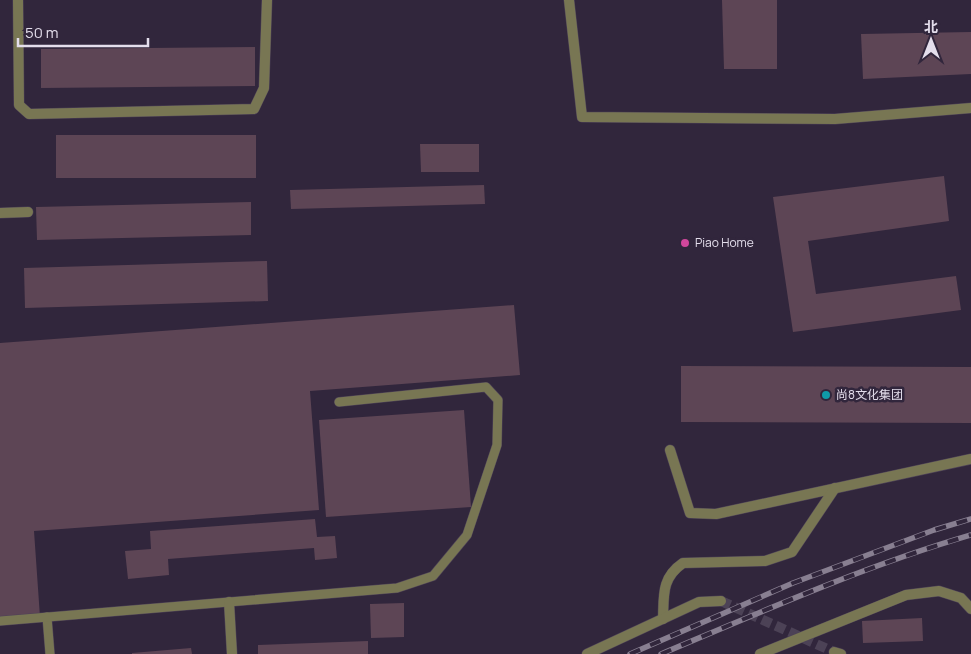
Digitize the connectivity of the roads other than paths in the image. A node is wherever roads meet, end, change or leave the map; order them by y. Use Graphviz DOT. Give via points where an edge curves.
graph roads {
  1 [pos="18,0"];
  2 [pos="267,0"];
  3 [pos="569,0"];
  4 [pos="971,108"];
  5 [pos="28,212"];
  6 [pos="0,213"];
  7 [pos="339,402"];
  8 [pos="670,450"];
  9 [pos="971,459"];
  10 [pos="835,488"];
  11 [pos="721,601"];
  12 [pos="228,602"];
  13 [pos="971,609"];
  14 [pos="47,617"];
  15 [pos="663,619"];
  16 [pos="0,621"];
  17 [pos="50,654"];
  18 [pos="232,654"];
  19 [pos="587,654"];
  20 [pos="760,654"];
  1 -- 2 [label="street" via="19,106 29,114 254,109 264,88"];
  3 -- 4 [label="street" via="582,117 835,119"];
  5 -- 6 [label="street"];
  7 -- 12 [label="lane" via="486,387 498,400 497,445 467,535 433,576 397,588"];
  8 -- 10 [label="street" via="690,513 716,514"];
  9 -- 10 [label="street"];
  10 -- 15 [label="street" via="792,552 765,561 682,563 672,570 664,588"];
  11 -- 15 [label="street" via="699,602"];
  12 -- 14 [label="lane"];
  12 -- 18 [label="street"];
  13 -- 20 [label="street" via="962,598 939,591 906,595"];
  14 -- 16 [label="lane"];
  14 -- 17 [label="lane"];
  15 -- 19 [label="street"];
}
